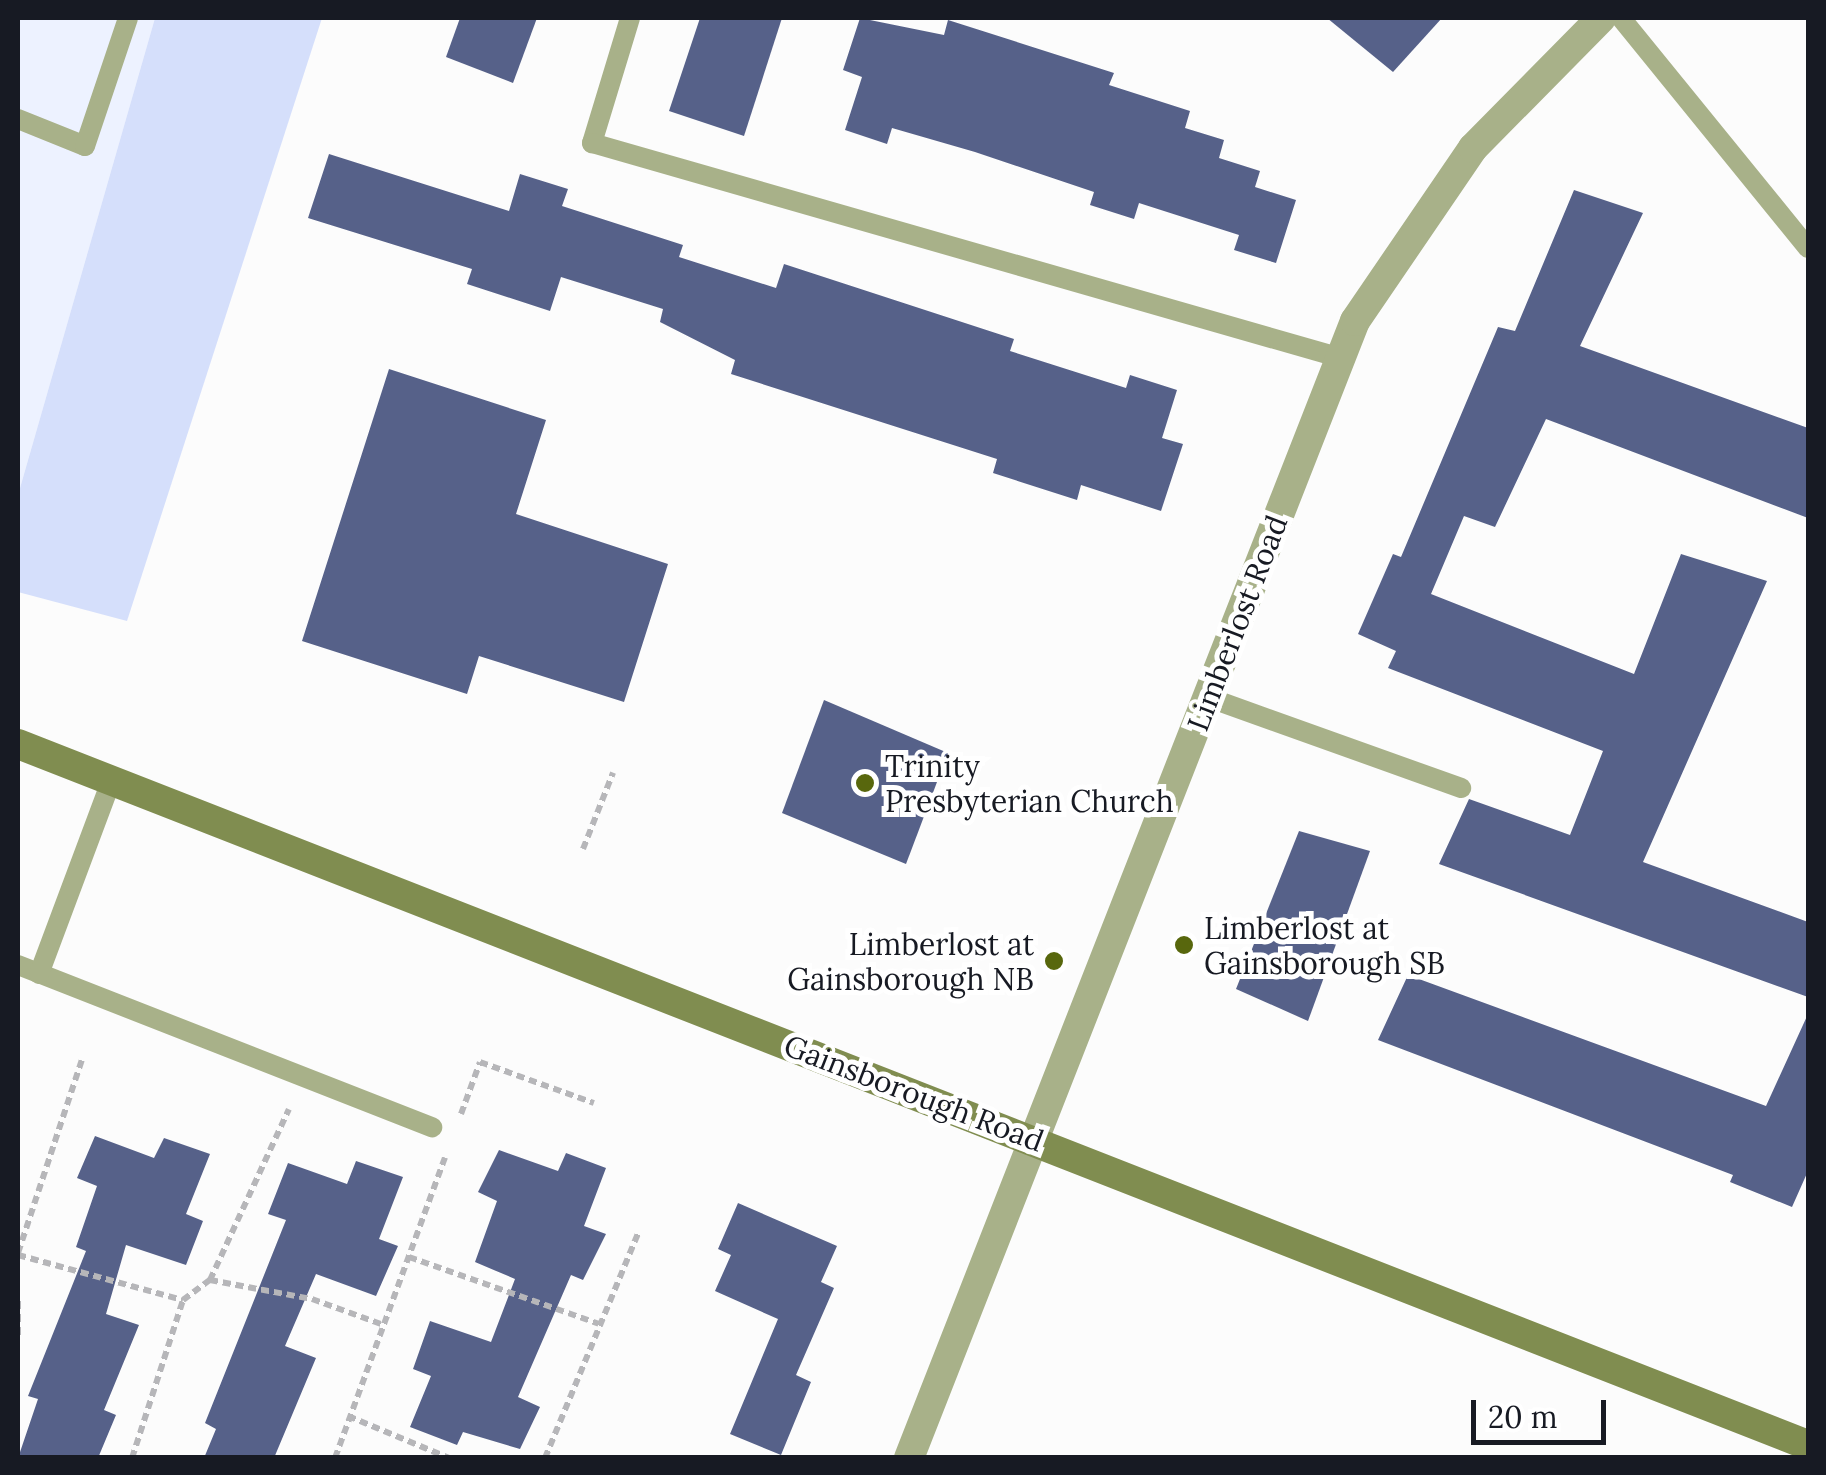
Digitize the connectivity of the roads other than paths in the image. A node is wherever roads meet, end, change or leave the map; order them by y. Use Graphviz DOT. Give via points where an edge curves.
graph roads {
  1 [pos="128,18"];
  2 [pos="630,18"];
  3 [pos="1601,18"];
  4 [pos="1622,18"];
  5 [pos="18,118"];
  6 [pos="1808,248"];
  7 [pos="1341,358"];
  8 [pos="1208,696"];
  9 [pos="18,744"];
  10 [pos="111,781"];
  11 [pos="1461,788"];
  12 [pos="18,965"];
  13 [pos="39,974"];
  14 [pos="432,1127"];
  15 [pos="1034,1139"];
  16 [pos="1808,1445"];
  17 [pos="910,1458"];
  1 -- 5 [label="lane" via="85,146"];
  2 -- 7 [label="lane" via="592,143"];
  3 -- 7 [label="street, Limberlost Road" via="1473,148 1355,322"];
  4 -- 6 [label="lane"];
  7 -- 8 [label="street, Limberlost Road"];
  8 -- 11 [label="lane"];
  8 -- 15 [label="street, Limberlost Road"];
  9 -- 10 [label="main road, Gainsborough Road"];
  10 -- 13 [label="lane"];
  10 -- 15 [label="main road, Gainsborough Road"];
  12 -- 13 [label="lane"];
  13 -- 14 [label="lane"];
  15 -- 16 [label="main road, Gainsborough Road"];
  15 -- 17 [label="street, Limberlost Road"];
}
